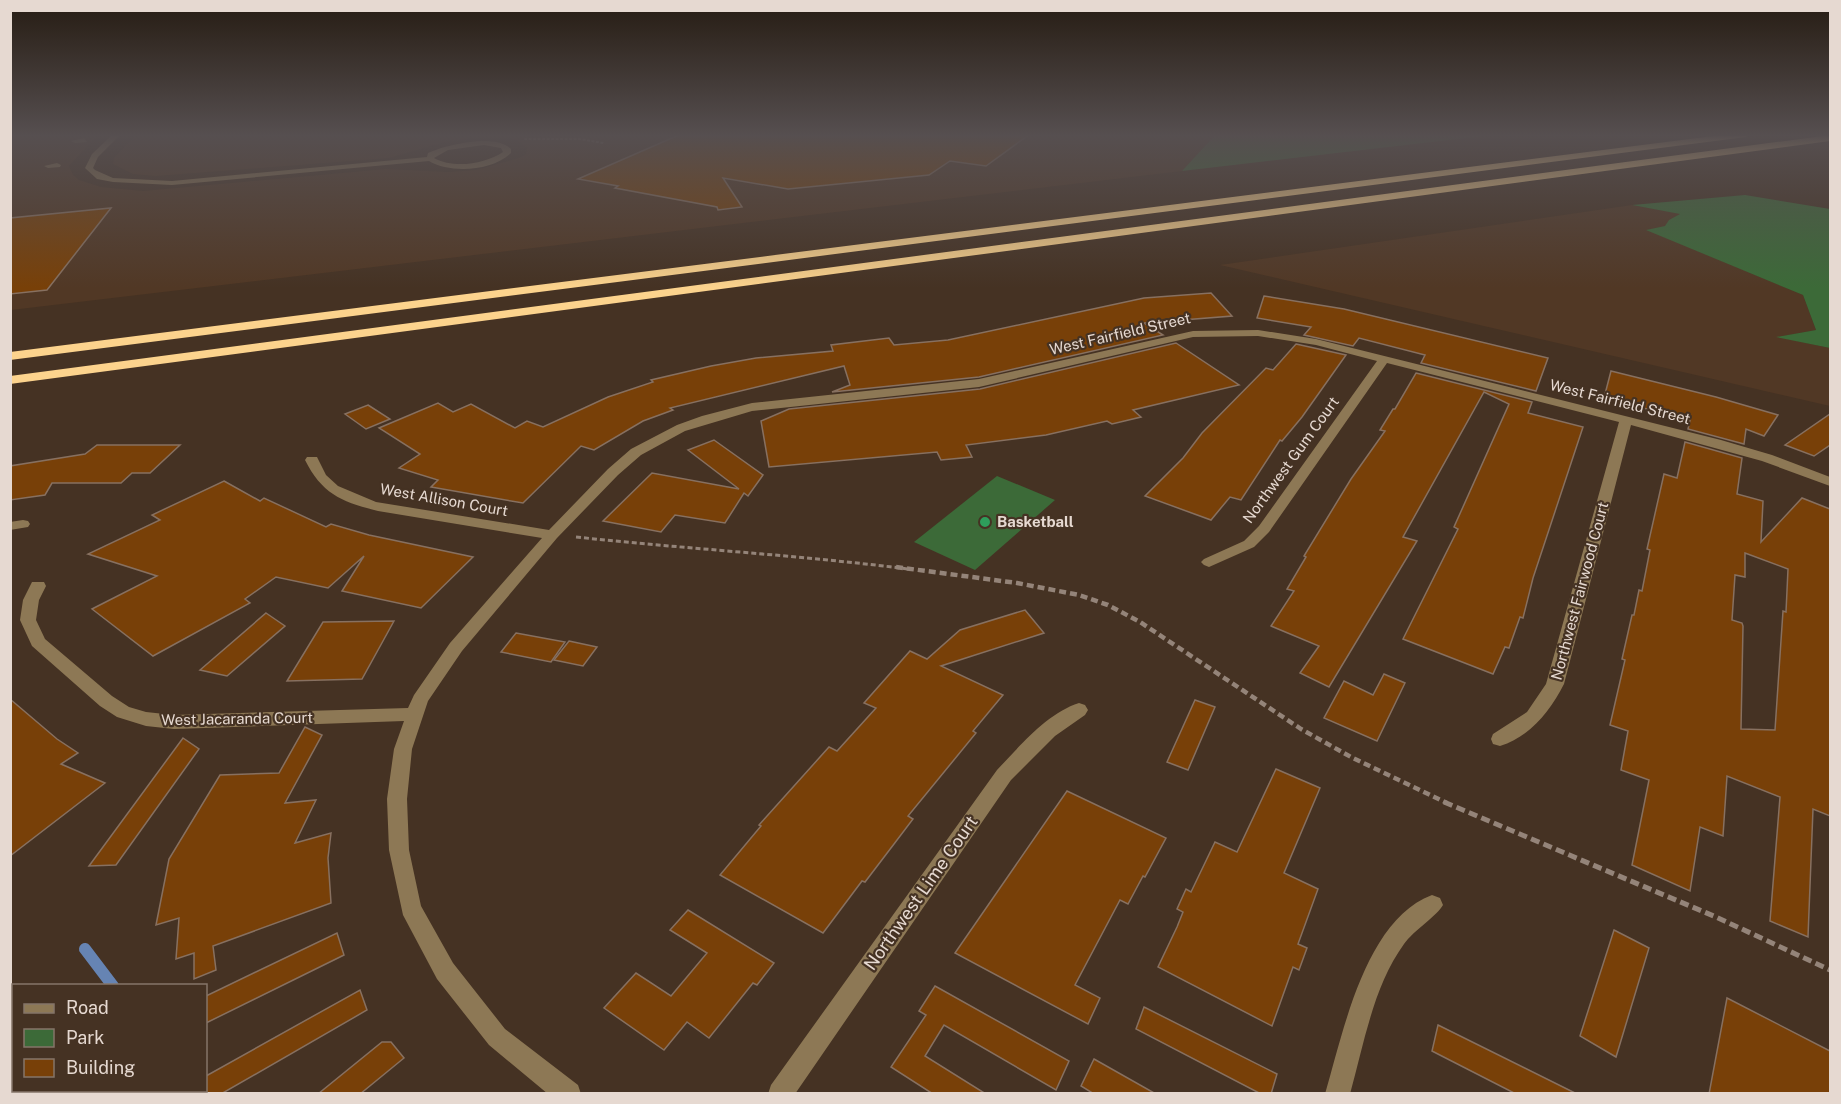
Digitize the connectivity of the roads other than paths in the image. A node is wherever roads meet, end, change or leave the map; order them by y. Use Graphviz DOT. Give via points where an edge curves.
graph roads {
  1 [pos="1343,186"];
  2 [pos="1473,186"];
  3 [pos="10,356"];
  4 [pos="1384,359"];
  5 [pos="10,380"];
  6 [pos="1626,421"];
  7 [pos="312,460"];
  8 [pos="1830,482"];
  9 [pos="552,535"];
  10 [pos="1209,562"];
  11 [pos="38,586"];
  12 [pos="1079,710"];
  13 [pos="414,714"];
  14 [pos="1500,739"];
  15 [pos="1432,905"];
  16 [pos="569,1094"];
  17 [pos="780,1094"];
  18 [pos="1337,1094"];
  1 -- 3 [label="highway"];
  2 -- 5 [label="highway"];
  4 -- 6 [label="street, West Fairfield Street"];
  4 -- 9 [label="street, West Fairfield Street" via="1284,336 1211,332 1174,337 979,383 752,407 689,425 636,452"];
  4 -- 10 [label="street, Northwest Gum Court" via="1264,529 1249,544"];
  6 -- 8 [label="street, West Fairfield Street" via="1760,455"];
  6 -- 14 [label="street, Northwest Fairwood Court" via="1555,684 1542,709"];
  7 -- 9 [label="street, West Allison Court" via="321,478 342,494 378,507"];
  9 -- 13 [label="street, West Fairfield Street" via="456,647"];
  11 -- 13 [label="street, West Jacaranda Court" via="28,620 38,642 123,712 174,722"];
  12 -- 17 [label="street, Northwest Lime Court" via="1059,721 1004,775"];
  13 -- 16 [label="street, West Fairfield Street" via="403,749 397,799 399,850 411,908 445,971 497,1037"];
  15 -- 18 [label="street" via="1410,921 1387,953 1366,998"];
}
